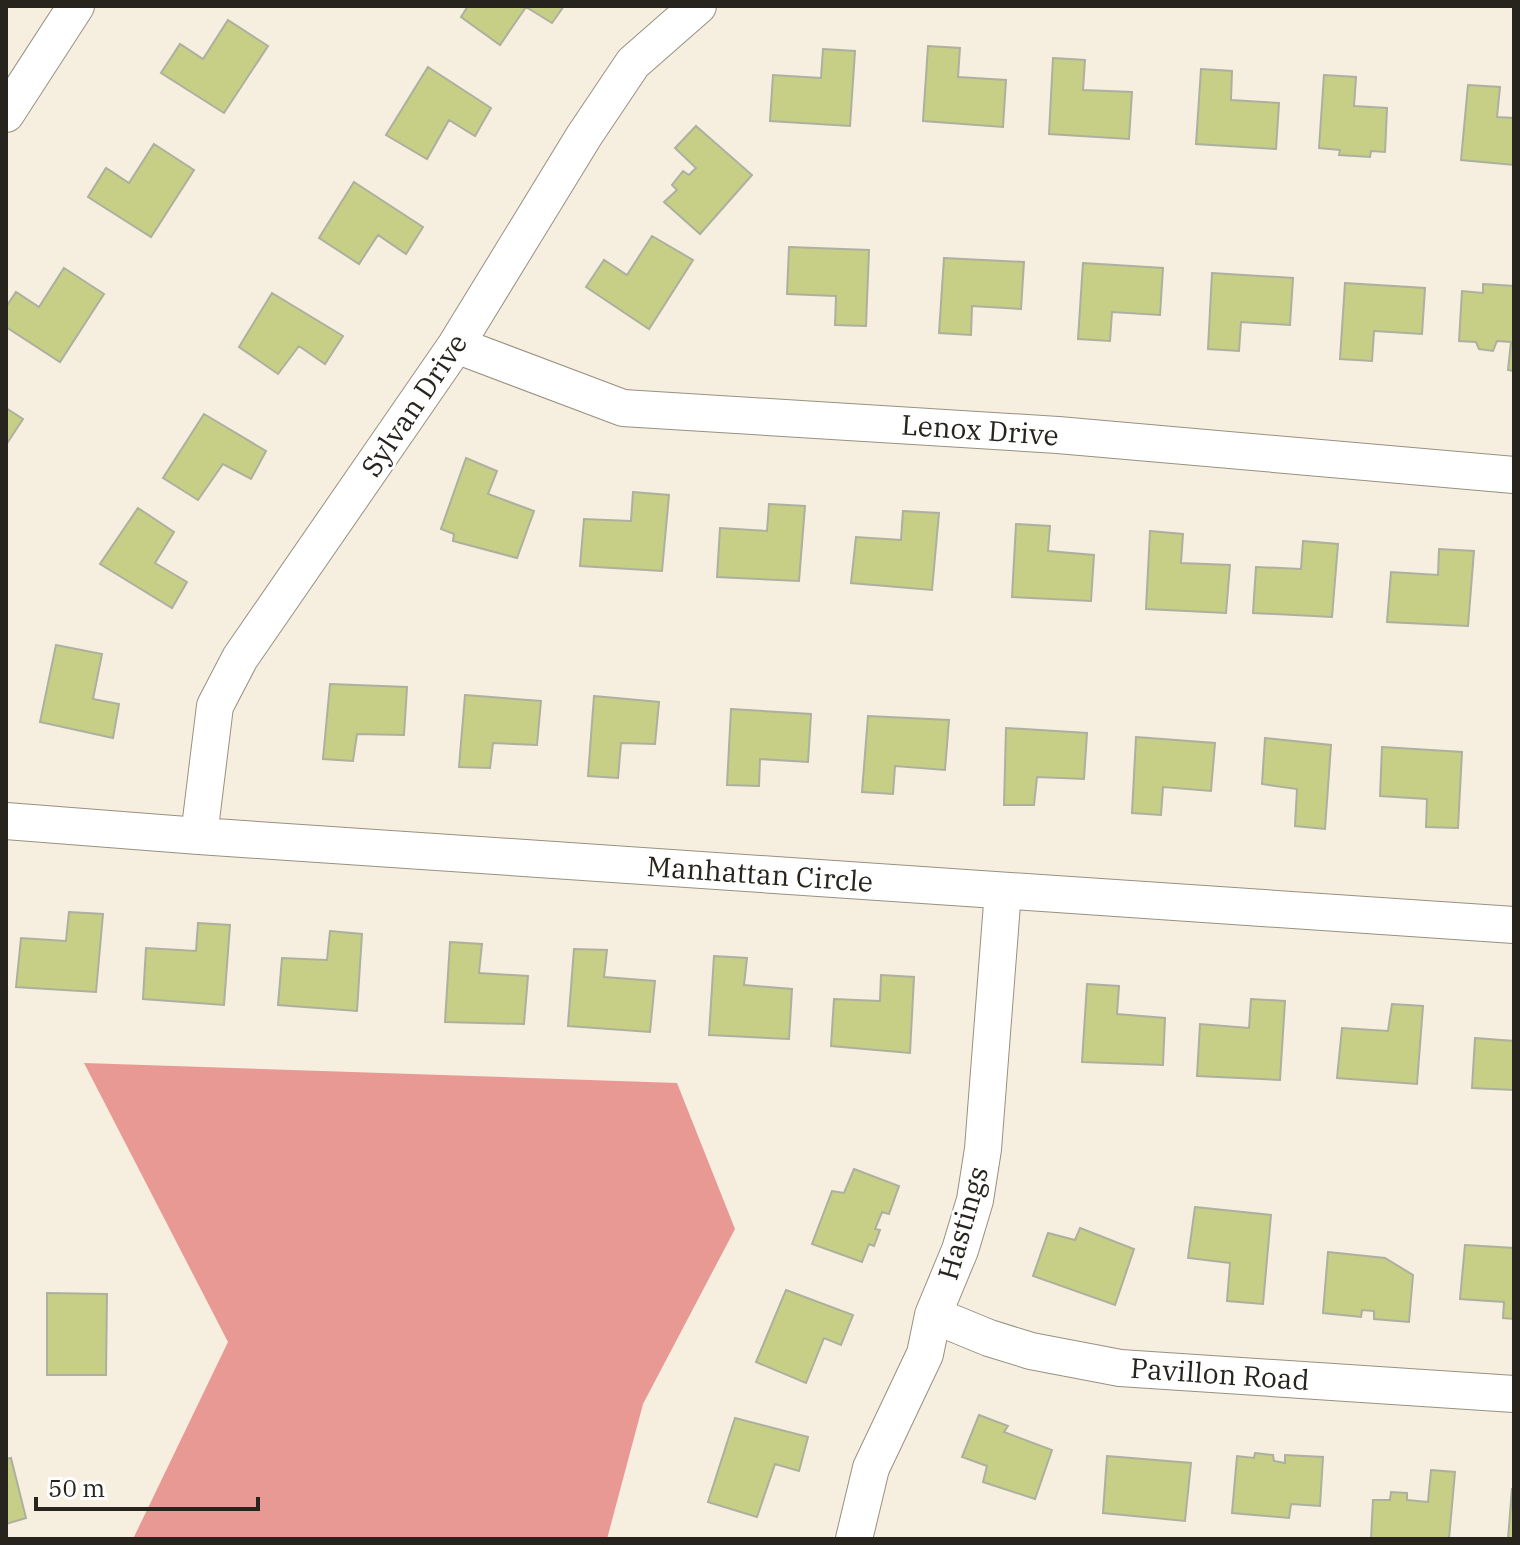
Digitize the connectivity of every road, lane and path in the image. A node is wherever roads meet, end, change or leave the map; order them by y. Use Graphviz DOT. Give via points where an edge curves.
graph roads {
  1 [pos="76,6"];
  2 [pos="698,6"];
  3 [pos="6,114"];
  4 [pos="456,345"];
  5 [pos="1514,475"];
  6 [pos="6,821"];
  7 [pos="199,836"];
  8 [pos="1003,891"];
  9 [pos="1514,925"];
  10 [pos="933,1315"];
  11 [pos="1514,1394"];
  12 [pos="854,1539"];
  1 -- 3 [label="street"];
  2 -- 4 [label="street, Sylvan Drive" via="633,63"];
  4 -- 5 [label="street, Lenox Drive" via="623,408 1058,435"];
  4 -- 7 [label="street, Sylvan Drive" via="240,658 215,706"];
  6 -- 7 [label="street, Manhattan Circle"];
  7 -- 8 [label="street, Manhattan Circle"];
  8 -- 9 [label="street, Manhattan Circle"];
  8 -- 10 [label="street, Hastings" via="975,1200"];
  10 -- 11 [label="street, Pavillon Road" via="1031,1351 1120,1368"];
  10 -- 12 [label="street, Hastings" via="925,1354 871,1468"];
}
